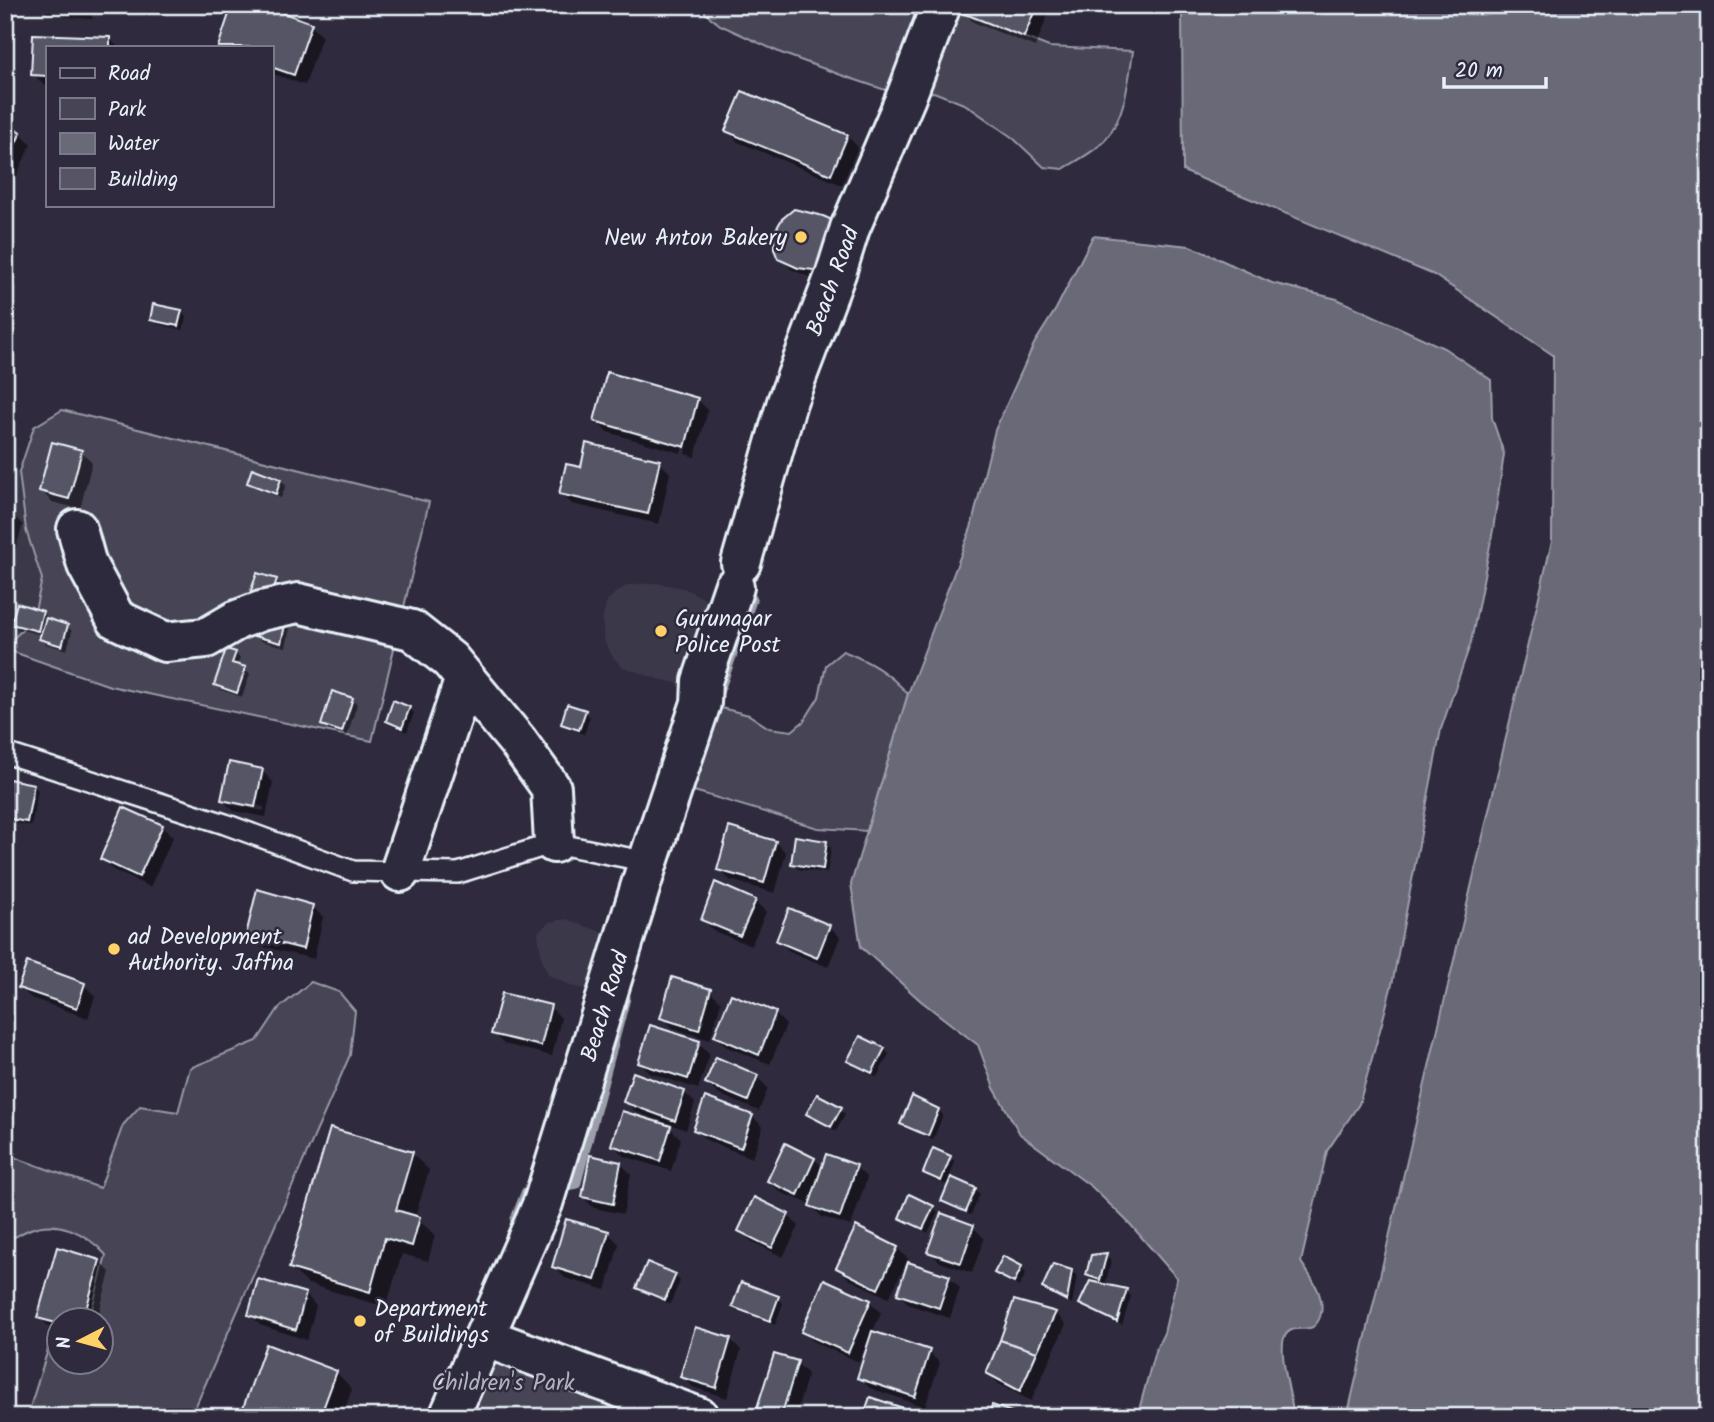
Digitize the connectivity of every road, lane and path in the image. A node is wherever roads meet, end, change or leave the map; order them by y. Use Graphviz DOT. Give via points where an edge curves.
graph roads {
  1 [pos="941,5"];
  2 [pos="77,529"];
  3 [pos="465,678"];
  4 [pos="5,753"];
  5 [pos="554,843"];
  6 [pos="648,862"];
  7 [pos="400,872"];
  8 [pos="484,1337"];
  9 [pos="449,1417"];
  10 [pos="699,1417"];
  1 -- 6 [label="main road, Beach Road" via="850,228 786,402 738,575 702,681 701,703"];
  2 -- 3 [label="main road" via="87,565 116,619 164,642 206,638 237,620 298,603 412,630"];
  3 -- 5 [label="main road" via="551,789"];
  3 -- 7 [label="main road"];
  4 -- 7 [label="lane" via="353,871"];
  5 -- 6 [label="lane"];
  5 -- 7 [label="lane" via="458,873"];
  6 -- 8 [label="main road, Beach Road" via="543,1203"];
  8 -- 9 [label="main road, Beach Road"];
  8 -- 10 [label="main road"];
}
